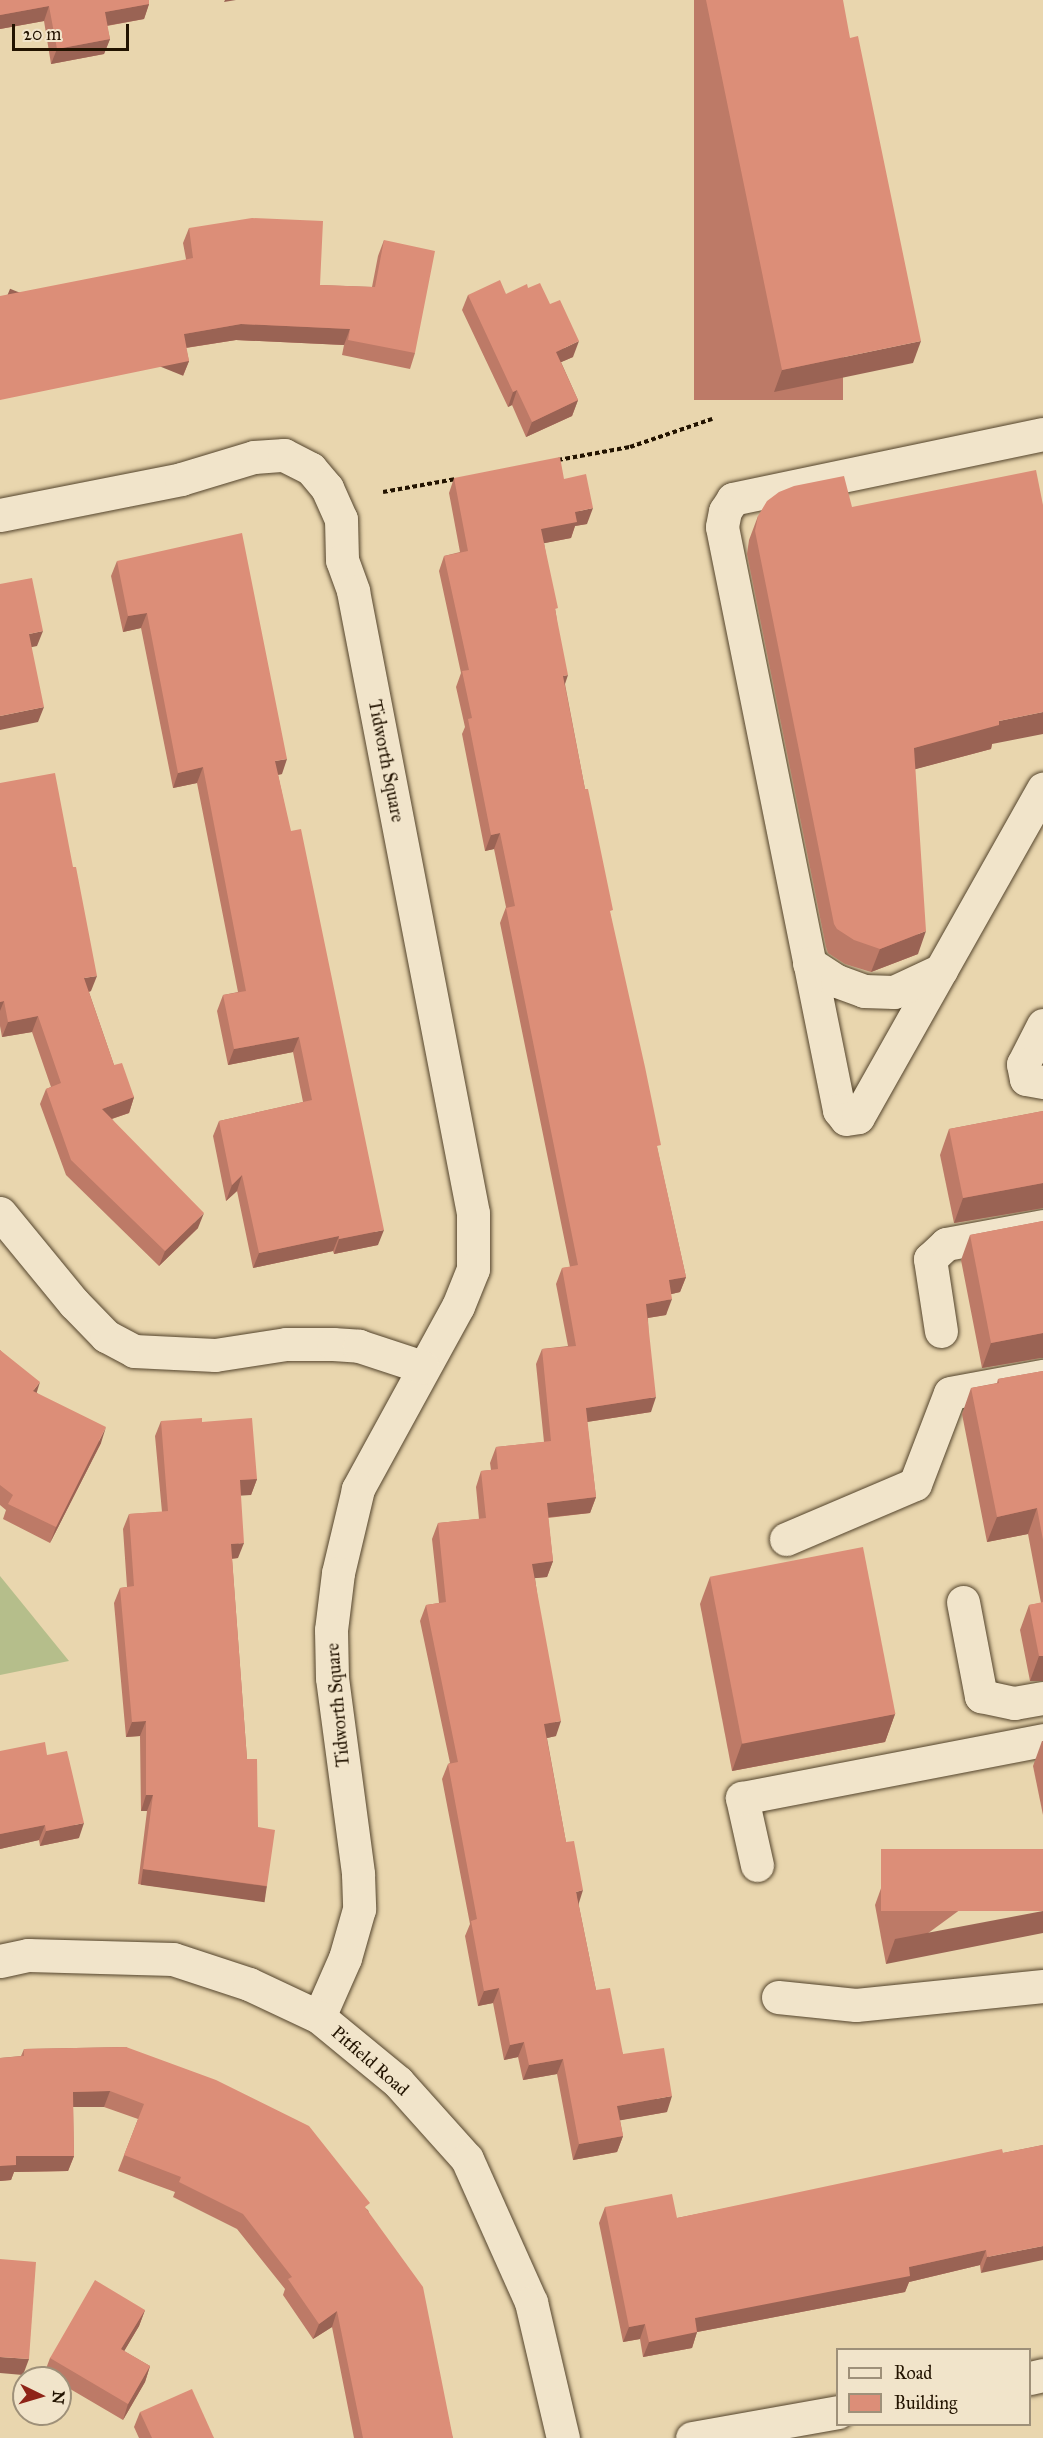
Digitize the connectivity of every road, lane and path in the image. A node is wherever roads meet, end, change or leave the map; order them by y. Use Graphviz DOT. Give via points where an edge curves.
graph roads {
  1 [pos="712,419"];
  2 [pos="1043,434"];
  3 [pos="549,462"];
  4 [pos="467,477"];
  5 [pos="383,492"];
  6 [pos="0,515"];
  7 [pos="1043,789"];
  8 [pos="809,963"];
  9 [pos="941,970"];
  10 [pos="1043,1025"];
  11 [pos="1043,1082"];
  12 [pos="0,1213"];
  13 [pos="1043,1226"];
  14 [pos="941,1331"];
  15 [pos="423,1367"];
  16 [pos="1043,1376"];
  17 [pos="786,1539"];
  18 [pos="963,1602"];
  19 [pos="1043,1698"];
  20 [pos="1043,1740"];
  21 [pos="757,1865"];
  22 [pos="0,1961"];
  23 [pos="1043,1986"];
  24 [pos="778,1997"];
  25 [pos="319,2017"];
  26 [pos="836,2412"];
  27 [pos="563,2438"];
  28 [pos="692,2438"];
  1 -- 3 [label="path" via="630,447"];
  2 -- 8 [label="street" via="733,499 725,511 722,527"];
  4 -- 5 [label="path"];
  6 -- 15 [label="street, Tidworth Square" via="182,478 254,457 284,454 311,469 327,488 341,519 342,560 353,591 473,1213 472,1269 458,1306"];
  7 -- 9 [label="street"];
  8 -- 9 [label="street" via="837,981 864,991 894,992"];
  8 -- 9 [label="street" via="839,1110 846,1119 858,1118"];
  10 -- 11 [label="street" via="1023,1064 1026,1080"];
  12 -- 15 [label="street" via="106,1336 134,1351 215,1355 286,1344 333,1344 359,1346"];
  13 -- 14 [label="street" via="946,1244 930,1259"];
  15 -- 25 [label="street, Tidworth Square" via="358,1489 338,1573 331,1630 332,1678 358,1874 359,1909 345,1958"];
  16 -- 17 [label="street" via="950,1394 915,1484"];
  18 -- 19 [label="street" via="981,1696 1014,1703"];
  20 -- 21 [label="street" via="742,1798"];
  22 -- 25 [label="street, Pitfield Road" via="28,1955 173,1959 249,1984"];
  23 -- 24 [label="street" via="856,2005"];
  25 -- 27 [label="street, Pitfield Road" via="398,2082 467,2160 531,2302"];
  26 -- 28 [label="street"];
}
